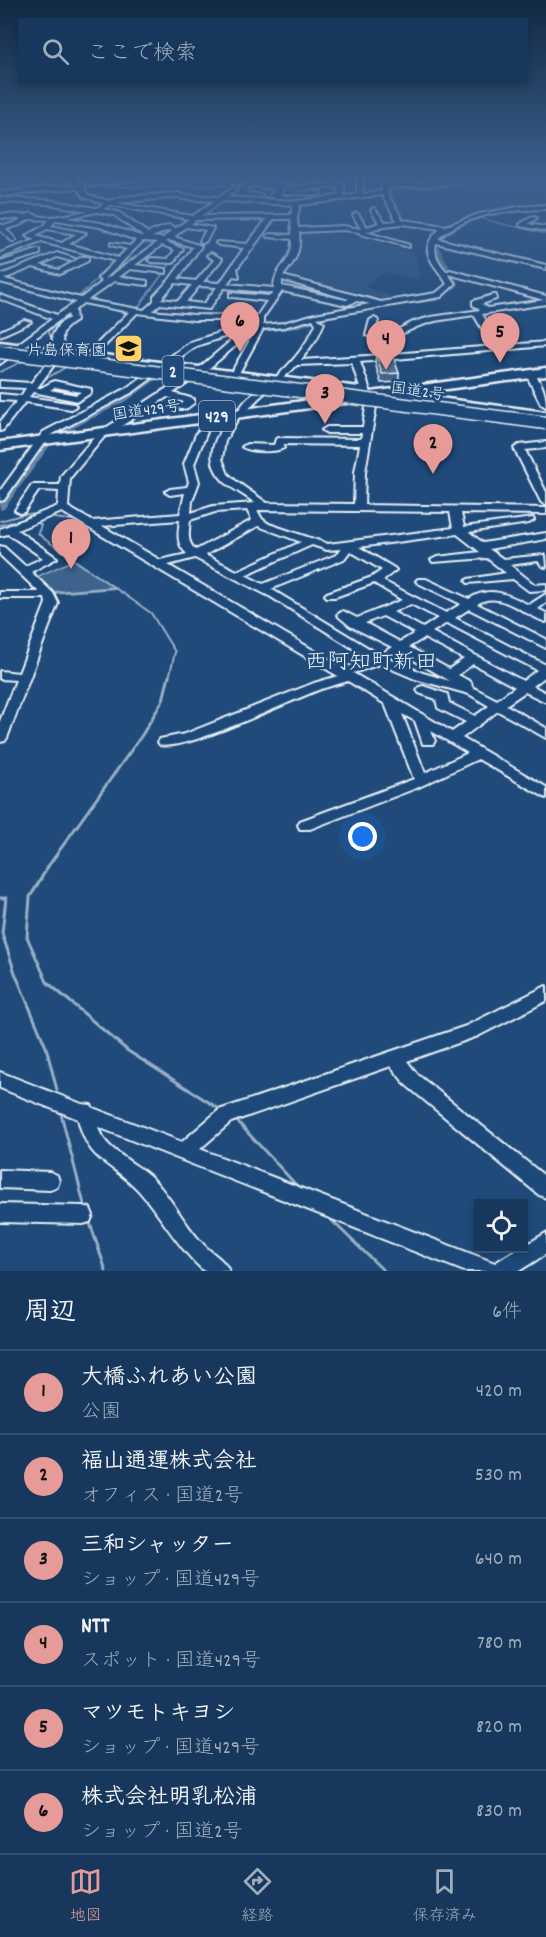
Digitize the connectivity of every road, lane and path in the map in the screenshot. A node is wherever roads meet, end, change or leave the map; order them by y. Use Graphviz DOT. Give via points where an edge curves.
graph roads {
  1 [pos="32,237"];
  2 [pos="50,237"];
  3 [pos="77,237"];
  4 [pos="133,237"];
  5 [pos="141,237"];
  6 [pos="153,237"];
  7 [pos="159,237"];
  8 [pos="205,237"];
  9 [pos="227,237"];
  10 [pos="257,237"];
  11 [pos="296,237"];
  12 [pos="377,237"];
  13 [pos="438,237"];
  14 [pos="442,237"];
  15 [pos="120,238"];
  16 [pos="44,241"];
  17 [pos="203,241"];
  18 [pos="437,241"];
  19 [pos="145,242"];
  20 [pos="92,243"];
  21 [pos="219,243"];
  22 [pos="113,244"];
  23 [pos="63,245"];
  24 [pos="252,245"];
  25 [pos="407,246"];
  26 [pos="78,249"];
  27 [pos="0,255"];
  28 [pos="48,259"];
  29 [pos="71,259"];
  30 [pos="85,259"];
  31 [pos="118,260"];
  32 [pos="152,260"];
  33 [pos="238,261"];
  34 [pos="61,262"];
  35 [pos="0,264"];
  36 [pos="33,265"];
  37 [pos="128,266"];
  38 [pos="546,267"];
  39 [pos="234,270"];
  40 [pos="163,271"];
  41 [pos="450,272"];
  42 [pos="278,277"];
  43 [pos="0,280"];
  44 [pos="110,280"];
  45 [pos="173,281"];
  46 [pos="144,283"];
  47 [pos="197,283"];
  48 [pos="222,285"];
  49 [pos="279,289"];
  50 [pos="233,294"];
  51 [pos="59,297"];
  52 [pos="357,297"];
  53 [pos="493,297"];
  54 [pos="4,298"];
  55 [pos="546,300"];
  56 [pos="158,301"];
  57 [pos="80,302"];
  58 [pos="271,302"];
  59 [pos="0,303"];
  60 [pos="180,304"];
  61 [pos="381,305"];
  62 [pos="34,308"];
  63 [pos="70,309"];
  64 [pos="136,310"];
  65 [pos="483,311"];
  66 [pos="146,312"];
  67 [pos="57,318"];
  68 [pos="317,318"];
  69 [pos="374,320"];
  70 [pos="15,321"];
  71 [pos="27,322"];
  72 [pos="0,327"];
  73 [pos="259,328"];
  74 [pos="0,334"];
  75 [pos="391,337"];
  76 [pos="492,339"];
  77 [pos="546,344"];
  78 [pos="18,347"];
  79 [pos="1,353"];
  80 [pos="56,357"];
  81 [pos="89,357"];
  82 [pos="387,357"];
  83 [pos="355,360"];
  84 [pos="295,363"];
  85 [pos="157,370"];
  86 [pos="200,371"];
  87 [pos="546,372"];
  88 [pos="530,374"];
  89 [pos="234,375"];
  90 [pos="189,379"];
  91 [pos="277,380"];
  92 [pos="0,384"];
  93 [pos="435,387"];
  94 [pos="32,388"];
  95 [pos="267,389"];
  96 [pos="170,392"];
  97 [pos="309,394"];
  98 [pos="193,395"];
  99 [pos="369,396"];
  100 [pos="0,397"];
  101 [pos="22,399"];
  102 [pos="344,399"];
  103 [pos="423,399"];
  104 [pos="546,404"];
  105 [pos="299,405"];
  106 [pos="71,406"];
  107 [pos="183,407"];
  108 [pos="455,409"];
  109 [pos="239,413"];
  110 [pos="546,421"];
  111 [pos="0,428"];
  112 [pos="327,430"];
  113 [pos="367,430"];
  114 [pos="105,432"];
  115 [pos="202,432"];
  116 [pos="46,440"];
  117 [pos="365,442"];
  118 [pos="0,446"];
  119 [pos="546,446"];
  120 [pos="247,447"];
  121 [pos="64,488"];
  122 [pos="192,489"];
  123 [pos="170,492"];
  124 [pos="0,498"];
  125 [pos="546,502"];
  126 [pos="264,506"];
  127 [pos="358,507"];
  128 [pos="63,508"];
  129 [pos="251,508"];
  130 [pos="20,510"];
  131 [pos="455,510"];
  132 [pos="546,511"];
  133 [pos="185,514"];
  134 [pos="529,519"];
  135 [pos="86,521"];
  136 [pos="258,521"];
  137 [pos="459,530"];
  138 [pos="5,531"];
  139 [pos="546,537"];
  140 [pos="310,542"];
  141 [pos="349,546"];
  142 [pos="0,549"];
  143 [pos="485,550"];
  144 [pos="196,555"];
  145 [pos="436,560"];
  146 [pos="500,563"];
  147 [pos="159,564"];
  148 [pos="546,564"];
  149 [pos="23,571"];
  150 [pos="237,575"];
  151 [pos="515,576"];
  152 [pos="376,579"];
  153 [pos="472,581"];
  154 [pos="546,587"];
  155 [pos="263,588"];
  156 [pos="0,595"];
  157 [pos="331,595"];
  158 [pos="45,596"];
  159 [pos="406,597"];
  160 [pos="546,597"];
  161 [pos="469,604"];
  162 [pos="530,610"];
  163 [pos="383,611"];
  164 [pos="343,615"];
  165 [pos="448,618"];
  166 [pos="546,618"];
  167 [pos="354,623"];
  168 [pos="516,628"];
  169 [pos="424,633"];
  170 [pos="495,643"];
  171 [pos="546,644"];
  172 [pos="401,647"];
  173 [pos="472,659"];
  174 [pos="380,660"];
  175 [pos="546,670"];
  176 [pos="0,675"];
  177 [pos="345,675"];
  178 [pos="449,675"];
  179 [pos="21,676"];
  180 [pos="524,687"];
  181 [pos="423,690"];
  182 [pos="546,699"];
  183 [pos="391,702"];
  184 [pos="500,704"];
  185 [pos="420,718"];
  186 [pos="477,722"];
  187 [pos="546,728"];
  188 [pos="546,734"];
  189 [pos="0,738"];
  190 [pos="453,738"];
  191 [pos="428,741"];
  192 [pos="165,742"];
  193 [pos="479,753"];
  194 [pos="419,776"];
  195 [pos="546,793"];
  196 [pos="305,825"];
  197 [pos="546,993"];
  198 [pos="395,1058"];
  199 [pos="0,1080"];
  200 [pos="85,1111"];
  201 [pos="185,1151"];
  202 [pos="0,1179"];
  203 [pos="50,1181"];
  204 [pos="546,1189"];
  205 [pos="0,1213"];
  206 [pos="83,1215"];
  207 [pos="546,1243"];
  208 [pos="219,1271"];
  209 [pos="489,1271"];
  210 [pos="501,1271"];
  1 -- 16 [label="street"];
  2 -- 16 [label="street"];
  3 -- 23 [label="street"];
  4 -- 19 [label="street"];
  5 -- 19 [label="street"];
  6 -- 19 [label="street"];
  7 -- 19 [label="street"];
  8 -- 17 [label="street"];
  9 -- 24 [label="street"];
  10 -- 24 [label="street"];
  11 -- 42 [label="street" via="294,257"];
  12 -- 25 [label="street"];
  13 -- 18 [label="street"];
  14 -- 18 [label="street"];
  15 -- 19 [label="street"];
  16 -- 23 [label="street"];
  16 -- 27 [label="street"];
  16 -- 35 [label="street" via="37,250"];
  18 -- 38 [label="street"];
  18 -- 41 [label="street"];
  18 -- 61 [label="street" via="432,254 450,286 434,297"];
  19 -- 22 [label="street"];
  19 -- 31 [label="street"];
  19 -- 32 [label="street" via="179,249 170,261"];
  19 -- 37 [label="street"];
  19 -- 45 [label="street" via="197,246"];
  20 -- 26 [label="street"];
  21 -- 24 [label="street"];
  23 -- 26 [label="street"];
  24 -- 33 [label="street"];
  26 -- 31 [label="street"];
  28 -- 29 [label="street" via="57,255"];
  28 -- 34 [label="street"];
  28 -- 36 [label="street"];
  30 -- 36 [label="street" via="60,272"];
  31 -- 44 [label="street" via="102,278"];
  33 -- 39 [label="street"];
  33 -- 47 [label="street" via="214,257"];
  36 -- 43 [label="street"];
  37 -- 40 [label="street"];
  37 -- 44 [label="street"];
  39 -- 48 [label="street"];
  39 -- 50 [label="street" via="238,277"];
  41 -- 55 [label="street"];
  41 -- 68 [label="street" via="459,286 438,300"];
  42 -- 49 [label="street"];
  42 -- 52 [label="street"];
  43 -- 51 [label="street"];
  44 -- 46 [label="street"];
  44 -- 57 [label="street"];
  45 -- 47 [label="street"];
  45 -- 56 [label="street"];
  47 -- 48 [label="street"];
  47 -- 60 [label="street"];
  48 -- 50 [label="street"];
  48 -- 60 [label="street" via="206,307"];
  49 -- 50 [label="street"];
  49 -- 52 [label="street" via="347,303"];
  49 -- 58 [label="street"];
  50 -- 58 [label="street"];
  51 -- 57 [label="street"];
  51 -- 62 [label="street"];
  52 -- 61 [label="street"];
  53 -- 65 [label="street" via="476,303"];
  54 -- 59 [label="street"];
  54 -- 62 [label="street"];
  55 -- 65 [label="street"];
  56 -- 60 [label="street"];
  56 -- 66 [label="street"];
  57 -- 63 [label="street"];
  57 -- 64 [label="street"];
  58 -- 73 [label="street"];
  61 -- 68 [label="street"];
  62 -- 67 [label="street"];
  63 -- 67 [label="street"];
  63 -- 80 [label="street" via="74,319 60,328 56,336 60,349"];
  64 -- 66 [label="street"];
  64 -- 81 [label="street"];
  65 -- 75 [label="street" via="425,321"];
  65 -- 76 [label="street"];
  66 -- 73 [label="street"];
  67 -- 78 [label="street"];
  68 -- 73 [label="street" via="290,328"];
  68 -- 84 [label="street" via="317,331"];
  69 -- 75 [label="street" via="370,335"];
  70 -- 72 [label="street"];
  71 -- 74 [label="street"];
  73 -- 85 [label="street" via="192,344"];
  73 -- 86 [label="street" via="236,341"];
  73 -- 89 [label="street"];
  75 -- 82 [label="street"];
  77 -- 82 [label="street"];
  78 -- 79 [label="highway"];
  78 -- 80 [label="highway"];
  79 -- 80 [label="highway"];
  79 -- 110 [label="highway, 国道2号 / 2, bridge"];
  80 -- 81 [label="highway"];
  80 -- 85 [label="highway"];
  80 -- 94 [label="street"];
  81 -- 85 [label="highway"];
  82 -- 83 [label="street"];
  83 -- 84 [label="street"];
  83 -- 99 [label="street"];
  84 -- 91 [label="street"];
  85 -- 86 [label="highway"];
  85 -- 90 [label="highway"];
  85 -- 116 [label="street" via="124,394 54,429"];
  86 -- 89 [label="highway"];
  86 -- 90 [label="street"];
  87 -- 88 [label="highway, 国道429号 / 429"];
  88 -- 93 [label="highway, 国道429号 / 429"];
  88 -- 104 [label="street"];
  89 -- 91 [label="highway"];
  90 -- 95 [label="highway"];
  90 -- 96 [label="street"];
  91 -- 95 [label="street"];
  91 -- 99 [label="highway"];
  92 -- 94 [label="street"];
  93 -- 99 [label="highway, 国道429号 / 429"];
  93 -- 103 [label="highway" via="416,393"];
  94 -- 101 [label="street"];
  95 -- 97 [label="highway"];
  95 -- 109 [label="street"];
  96 -- 98 [label="street"];
  96 -- 107 [label="street" via="191,401"];
  96 -- 114 [label="street"];
  97 -- 102 [label="highway"];
  97 -- 105 [label="highway" via="311,400"];
  99 -- 102 [label="highway, 国道429号 / 429"];
  99 -- 103 [label="highway"];
  99 -- 108 [label="highway"];
  99 -- 113 [label="street"];
  100 -- 101 [label="street"];
  101 -- 106 [label="street"];
  101 -- 111 [label="street"];
  102 -- 105 [label="highway, 国道429号 / 429"];
  103 -- 108 [label="highway"];
  105 -- 109 [label="highway, 国道429号 / 429"];
  108 -- 110 [label="highway"];
  109 -- 114 [label="highway, 国道429号 / 429"];
  109 -- 126 [label="street" via="216,447 217,464 225,478"];
  112 -- 113 [label="street"];
  113 -- 117 [label="street"];
  114 -- 116 [label="highway, 国道429号 / 429"];
  114 -- 121 [label="street" via="66,476"];
  115 -- 122 [label="street" via="189,464"];
  116 -- 118 [label="highway, 国道429号 / 429"];
  116 -- 124 [label="street"];
  117 -- 120 [label="street" via="279,441 279,448"];
  117 -- 127 [label="street"];
  119 -- 125 [label="street" via="519,448"];
  121 -- 128 [label="street"];
  121 -- 130 [label="street" via="36,487"];
  122 -- 123 [label="street"];
  122 -- 133 [label="street"];
  126 -- 127 [label="street"];
  126 -- 129 [label="street"];
  127 -- 131 [label="street"];
  128 -- 135 [label="street"];
  128 -- 138 [label="street"];
  129 -- 133 [label="street"];
  129 -- 136 [label="street"];
  131 -- 132 [label="street"];
  131 -- 137 [label="street"];
  133 -- 135 [label="street"];
  133 -- 144 [label="street" via="183,542"];
  134 -- 137 [label="street"];
  135 -- 147 [label="street"];
  136 -- 140 [label="street"];
  136 -- 144 [label="street"];
  137 -- 141 [label="street"];
  137 -- 143 [label="street"];
  138 -- 149 [label="street" via="51,558"];
  139 -- 143 [label="street"];
  140 -- 141 [label="street" via="327,547"];
  140 -- 150 [label="street"];
  141 -- 152 [label="street" via="390,570"];
  141 -- 155 [label="street" via="340,557"];
  142 -- 149 [label="street"];
  143 -- 145 [label="street"];
  143 -- 146 [label="street"];
  144 -- 147 [label="street"];
  144 -- 150 [label="street"];
  146 -- 148 [label="street" via="541,557"];
  146 -- 151 [label="street"];
  147 -- 177 [label="street"];
  149 -- 158 [label="street"];
  150 -- 155 [label="street"];
  151 -- 153 [label="street"];
  151 -- 154 [label="street" via="532,589"];
  152 -- 157 [label="street"];
  152 -- 159 [label="street"];
  155 -- 174 [label="street"];
  156 -- 158 [label="street"];
  158 -- 179 [label="street" via="52,603"];
  159 -- 161 [label="street" via="425,579"];
  159 -- 163 [label="street"];
  159 -- 165 [label="street"];
  160 -- 162 [label="street"];
  161 -- 162 [label="street" via="499,595"];
  161 -- 165 [label="street"];
  161 -- 168 [label="street"];
  162 -- 166 [label="street"];
  163 -- 167 [label="street"];
  163 -- 169 [label="street"];
  164 -- 167 [label="street"];
  165 -- 169 [label="street"];
  165 -- 170 [label="street"];
  167 -- 172 [label="street"];
  168 -- 170 [label="street"];
  168 -- 171 [label="street"];
  169 -- 172 [label="street"];
  169 -- 173 [label="street"];
  170 -- 175 [label="street"];
  172 -- 174 [label="street"];
  172 -- 178 [label="street"];
  173 -- 178 [label="street"];
  173 -- 180 [label="street"];
  174 -- 177 [label="street"];
  174 -- 184 [label="street"];
  175 -- 180 [label="street"];
  176 -- 179 [label="street"];
  177 -- 183 [label="street"];
  177 -- 192 [label="street" via="188,738"];
  178 -- 184 [label="street"];
  179 -- 189 [label="street"];
  180 -- 182 [label="street"];
  180 -- 184 [label="street"];
  181 -- 186 [label="street" via="442,697 443,705"];
  183 -- 185 [label="street"];
  183 -- 194 [label="street"];
  184 -- 186 [label="street"];
  184 -- 187 [label="street"];
  184 -- 188 [label="street"];
  185 -- 190 [label="street"];
  185 -- 191 [label="street"];
  186 -- 190 [label="street"];
  190 -- 193 [label="street"];
  193 -- 195 [label="street"];
  193 -- 196 [label="street" via="414,784"];
  197 -- 198 [label="street" via="472,1031"];
  198 -- 201 [label="street" via="229,1114"];
  198 -- 204 [label="street" via="412,1080"];
  199 -- 200 [label="street"];
  200 -- 201 [label="street"];
  200 -- 208 [label="street" via="91,1136 102,1150 145,1184 196,1251"];
  201 -- 209 [label="street"];
  202 -- 203 [label="street"];
  205 -- 206 [label="street"];
  207 -- 210 [label="street"];
}
